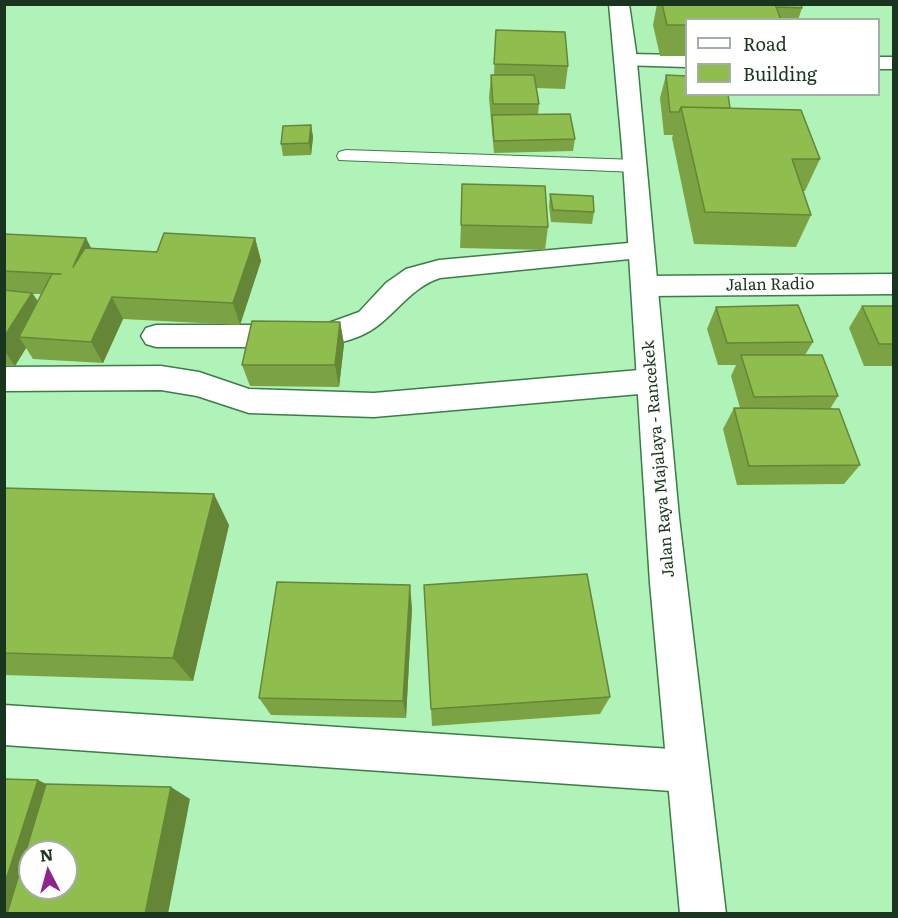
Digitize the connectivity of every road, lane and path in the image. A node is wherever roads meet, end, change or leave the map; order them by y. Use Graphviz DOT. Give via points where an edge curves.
graph roads {
  1 [pos="619,4"];
  2 [pos="627,60"];
  3 [pos="685,61"];
  4 [pos="346,156"];
  5 [pos="637,166"];
  6 [pos="640,251"];
  7 [pos="894,284"];
  8 [pos="646,286"];
  9 [pos="156,336"];
  10 [pos="207,337"];
  11 [pos="4,379"];
  12 [pos="651,381"];
  13 [pos="206,387"];
  14 [pos="4,725"];
  15 [pos="686,771"];
  16 [pos="703,914"];
  1 -- 2 [label="street, Jalan Raya Majalaya - Rancekek"];
  2 -- 3 [label="street"];
  2 -- 5 [label="street, Jalan Raya Majalaya - Rancekek"];
  4 -- 5 [label="lane"];
  5 -- 6 [label="street, Jalan Raya Majalaya - Rancekek"];
  6 -- 8 [label="street, Jalan Raya Majalaya - Rancekek"];
  6 -- 10 [label="street" via="438,269 416,276 396,290 369,319 349,329 323,336"];
  7 -- 8 [label="street, Jalan Radio"];
  8 -- 12 [label="street, Jalan Raya Majalaya - Rancekek"];
  9 -- 10 [label="street"];
  10 -- 13 [label="street"];
  11 -- 13 [label="street" via="160,378"];
  12 -- 13 [label="street" via="374,405 249,401"];
  12 -- 15 [label="street, Jalan Raya Majalaya - Rancekek"];
  14 -- 15 [label="street"];
  15 -- 16 [label="street, Jalan Raya Majalaya - Rancekek"];
}
